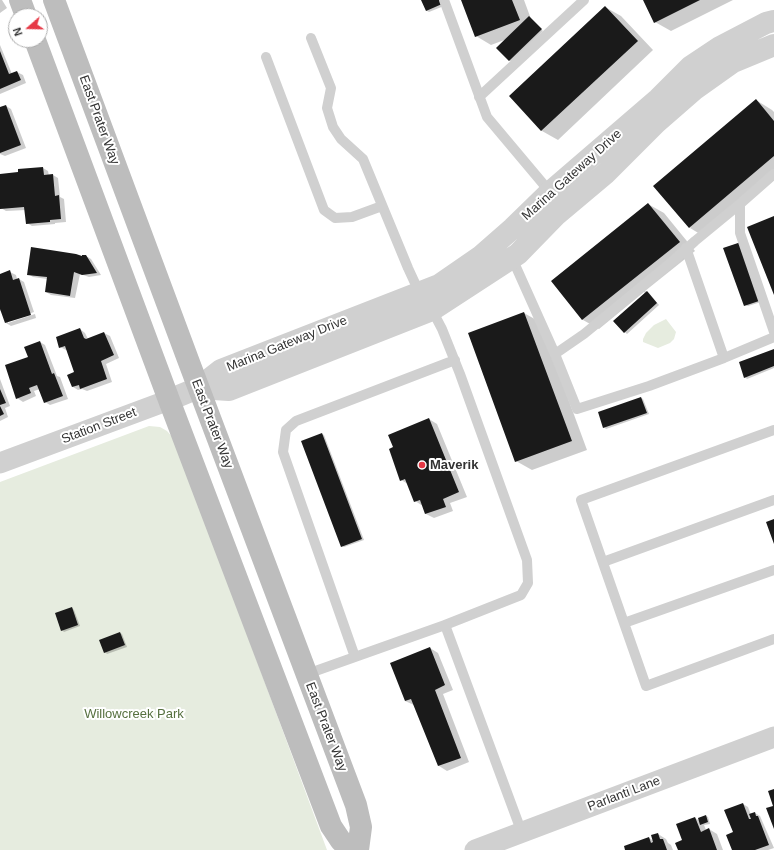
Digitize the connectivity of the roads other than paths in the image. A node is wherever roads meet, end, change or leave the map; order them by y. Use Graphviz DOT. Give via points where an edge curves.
graph roads {
  1 [pos="54,0"];
  2 [pos="444,0"];
  3 [pos="584,0"];
  4 [pos="774,21"];
  5 [pos="311,38"];
  6 [pos="774,45"];
  7 [pos="38,48"];
  8 [pos="266,57"];
  9 [pos="479,97"];
  10 [pos="774,174"];
  11 [pos="550,192"];
  12 [pos="740,204"];
  13 [pos="382,206"];
  14 [pos="686,248"];
  15 [pos="512,258"];
  16 [pos="419,293"];
  17 [pos="432,310"];
  18 [pos="774,332"];
  19 [pos="774,337"];
  20 [pos="555,354"];
  21 [pos="724,358"];
  22 [pos="454,360"];
  23 [pos="198,388"];
  24 [pos="169,400"];
  25 [pos="774,430"];
  26 [pos="0,463"];
  27 [pos="774,500"];
  28 [pos="603,562"];
  29 [pos="774,570"];
  30 [pos="624,623"];
  31 [pos="445,625"];
  32 [pos="774,639"];
  33 [pos="355,657"];
  34 [pos="307,674"];
  35 [pos="774,737"];
  36 [pos="522,833"];
  37 [pos="356,850"];
  38 [pos="475,850"];
  1 -- 23 [label="main road, East Prater Way"];
  2 -- 9 [label="lane"];
  3 -- 9 [label="lane"];
  4 -- 11 [label="street, Marina Gateway Drive" via="720,47 690,67 658,99"];
  5 -- 13 [label="lane" via="331,88 327,108 333,127 341,139 363,159"];
  6 -- 15 [label="street, Marina Gateway Drive" via="733,62 695,89"];
  7 -- 24 [label="main road, East Prater Way"];
  8 -- 13 [label="lane" via="324,210 335,218 352,217"];
  9 -- 11 [label="lane" via="487,117"];
  10 -- 12 [label="lane"];
  11 -- 16 [label="street, Marina Gateway Drive" via="481,256 438,285"];
  12 -- 14 [label="lane"];
  12 -- 18 [label="lane" via="740,234"];
  13 -- 16 [label="lane"];
  14 -- 20 [label="lane" via="584,334"];
  14 -- 21 [label="lane"];
  15 -- 17 [label="street, Marina Gateway Drive"];
  15 -- 20 [label="lane"];
  16 -- 17 [label="lane"];
  16 -- 23 [label="street, Marina Gateway Drive" via="221,370"];
  17 -- 22 [label="lane"];
  17 -- 23 [label="street, Marina Gateway Drive" via="229,390"];
  19 -- 21 [label="lane"];
  20 -- 21 [label="lane" via="577,409"];
  22 -- 31 [label="lane" via="528,560 528,583 521,595"];
  22 -- 33 [label="lane" via="296,421 286,430 283,452"];
  23 -- 24 [label="street, Station Street"];
  23 -- 34 [label="main road, East Prater Way"];
  24 -- 26 [label="street, Station Street"];
  24 -- 37 [label="main road, East Prater Way" via="331,826 341,841"];
  25 -- 28 [label="lane" via="581,500"];
  27 -- 28 [label="lane"];
  28 -- 30 [label="lane"];
  29 -- 30 [label="lane"];
  30 -- 32 [label="lane" via="646,686"];
  31 -- 33 [label="lane"];
  31 -- 36 [label="lane"];
  33 -- 34 [label="lane"];
  34 -- 37 [label="main road, East Prater Way" via="356,805 361,827"];
  35 -- 36 [label="street, Parlanti Lane"];
  36 -- 38 [label="street, Parlanti Lane"];
}
